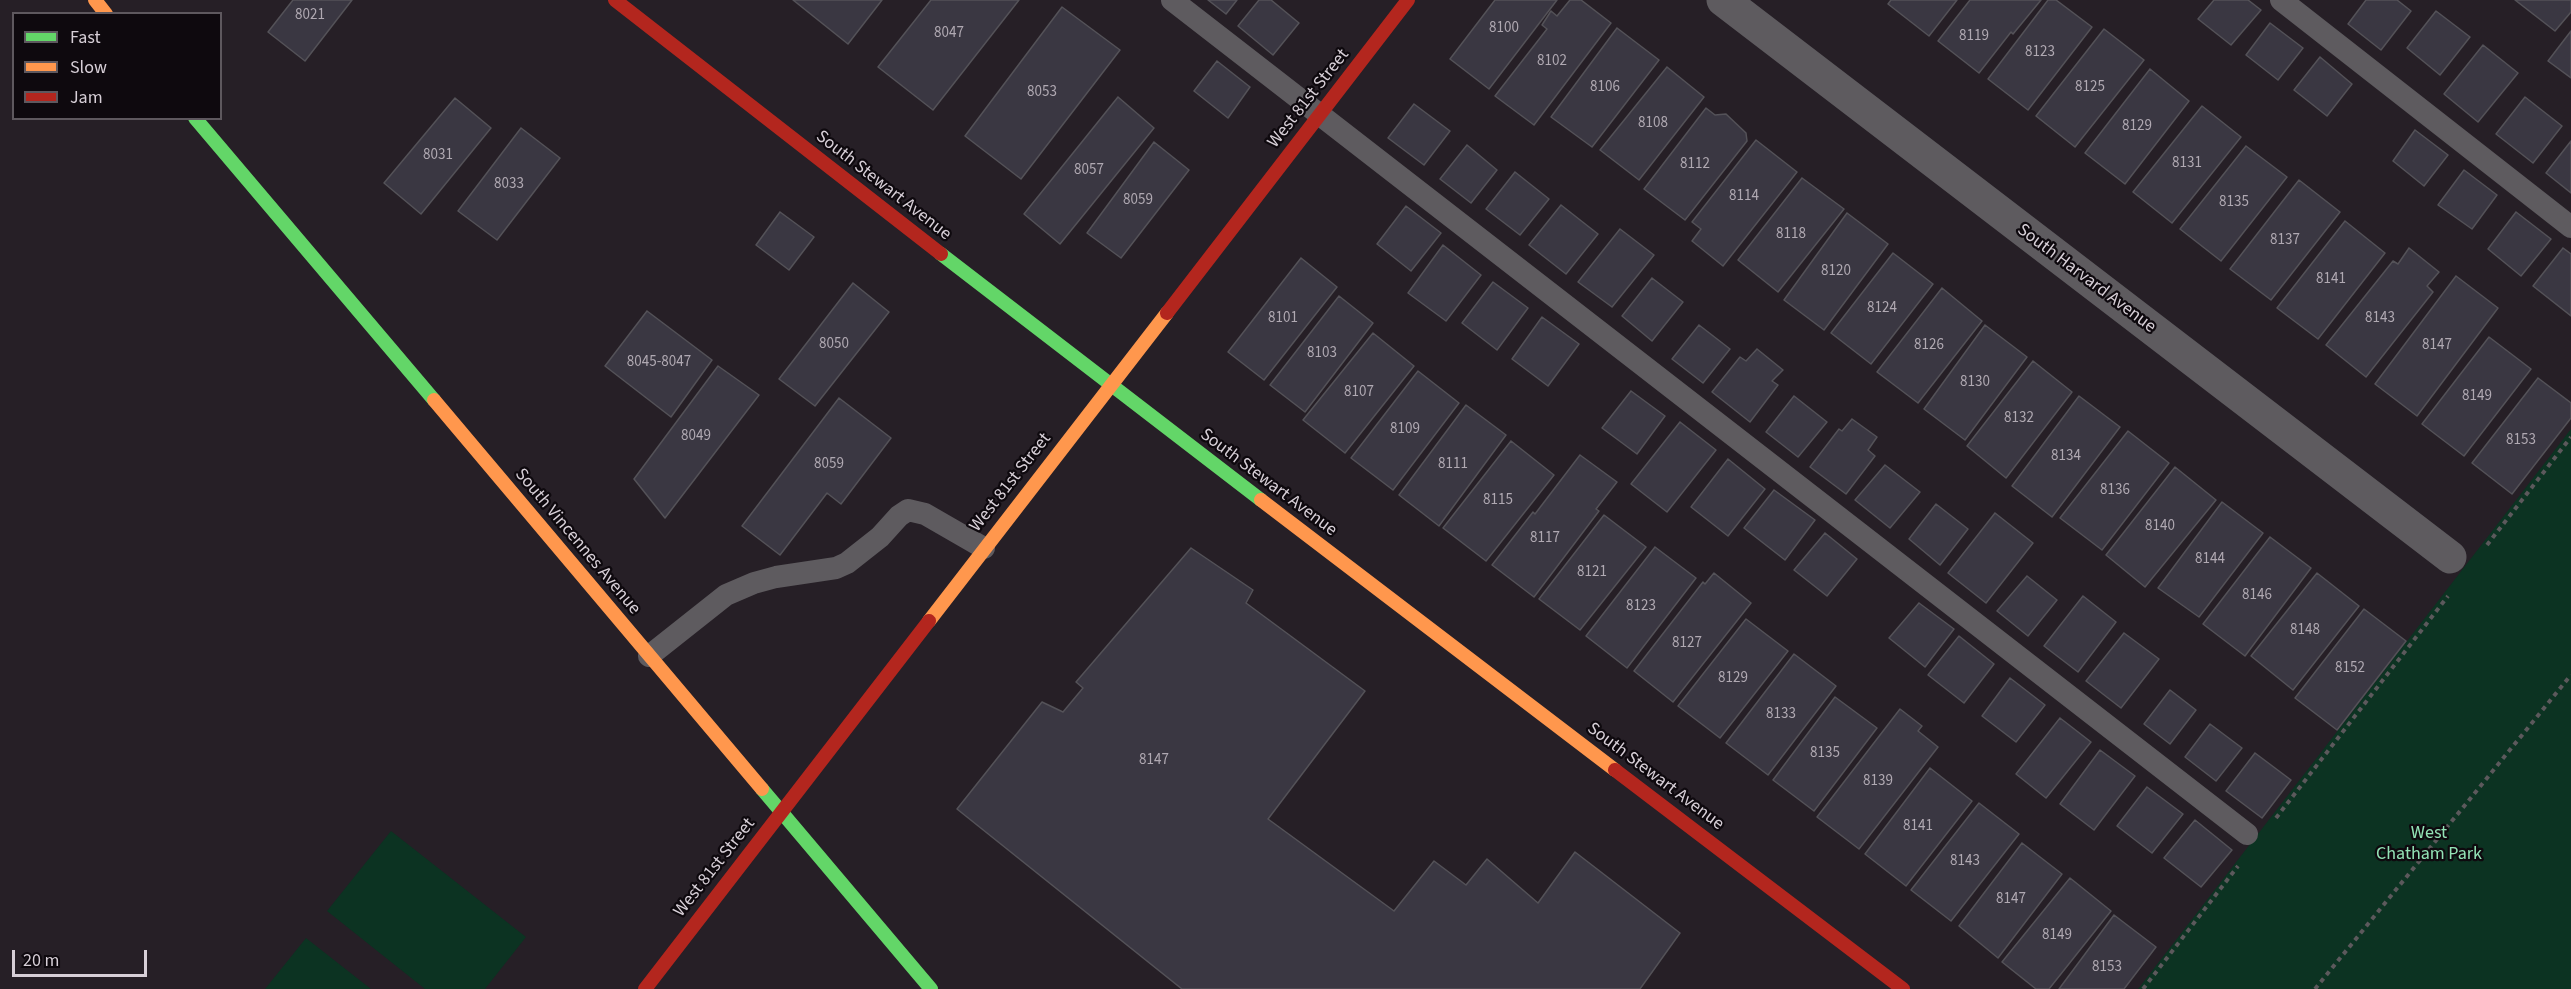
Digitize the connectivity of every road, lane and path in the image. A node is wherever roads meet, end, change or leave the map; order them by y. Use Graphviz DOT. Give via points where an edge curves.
graph roads {
  1 [pos="95,0"];
  2 [pos="615,0"];
  3 [pos="1172,0"];
  4 [pos="1408,0"];
  5 [pos="1723,0"];
  6 [pos="2281,0"];
  7 [pos="104,12"];
  8 [pos="1319,114"];
  9 [pos="197,120"];
  10 [pos="2571,227"];
  11 [pos="1110,386"];
  12 [pos="2571,436"];
  13 [pos="2486,546"];
  14 [pos="984,548"];
  15 [pos="2450,557"];
  16 [pos="2450,593"];
  17 [pos="649,656"];
  18 [pos="2571,675"];
  19 [pos="781,812"];
  20 [pos="2275,819"];
  21 [pos="2247,834"];
  22 [pos="2246,857"];
  23 [pos="645,989"];
  24 [pos="931,989"];
  25 [pos="1903,989"];
  26 [pos="2144,989"];
  27 [pos="2315,989"];
  1 -- 7 [label="street"];
  2 -- 11 [label="street, South Stewart Avenue"];
  3 -- 8 [label="lane"];
  4 -- 8 [label="street, West 81st Street"];
  5 -- 15 [label="street, South Harvard Avenue"];
  6 -- 10 [label="lane"];
  8 -- 11 [label="street, West 81st Street"];
  8 -- 21 [label="lane"];
  9 -- 17 [label="street, South Vincennes Avenue"];
  11 -- 14 [label="street, West 81st Street"];
  11 -- 25 [label="street, South Stewart Avenue"];
  12 -- 13 [label="path"];
  14 -- 17 [label="lane" via="925,514 908,510 847,563 776,577 726,595"];
  14 -- 19 [label="street, West 81st Street"];
  16 -- 20 [label="path"];
  17 -- 19 [label="street, South Vincennes Avenue"];
  18 -- 27 [label="path"];
  19 -- 23 [label="street, West 81st Street"];
  19 -- 24 [label="street, South Vincennes Avenue"];
  22 -- 26 [label="path"];
}
